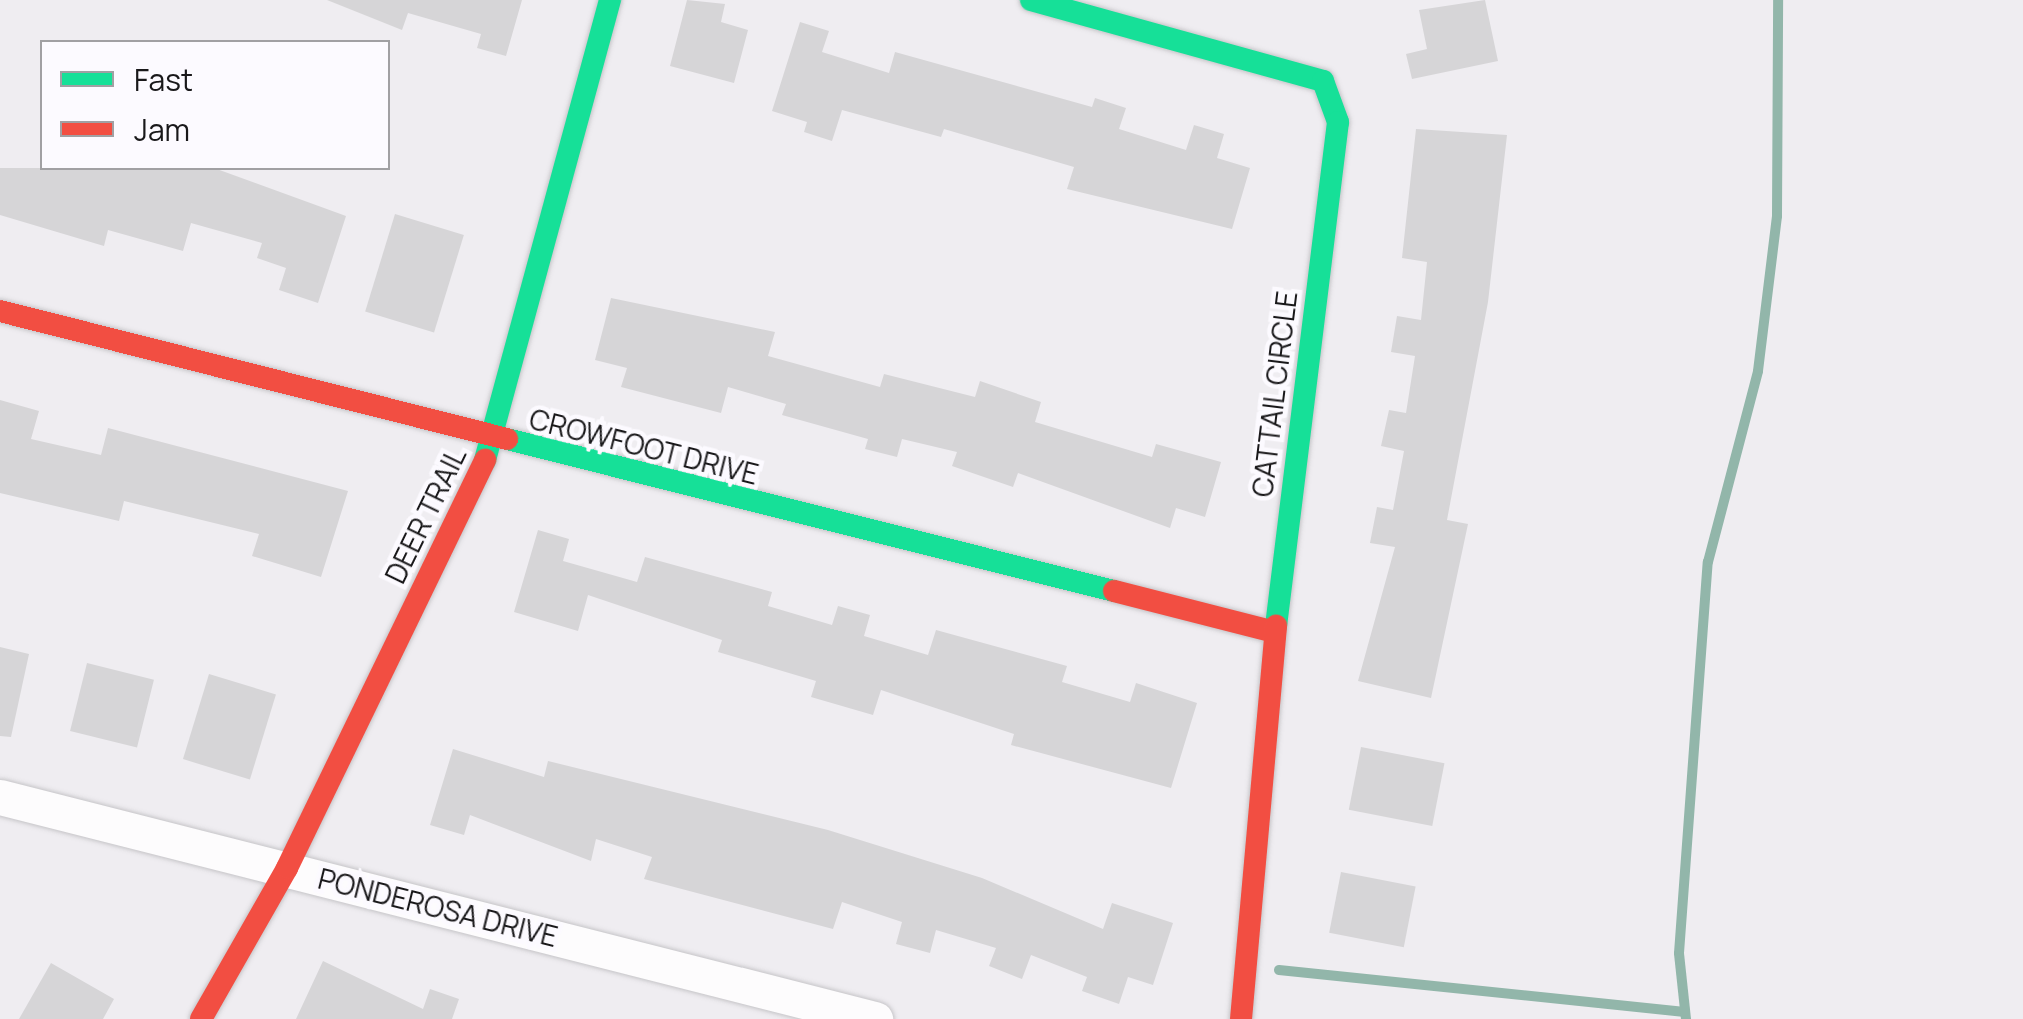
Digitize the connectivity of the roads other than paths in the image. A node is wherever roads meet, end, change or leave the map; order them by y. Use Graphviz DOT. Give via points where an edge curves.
graph roads {
  1 [pos="610,0"];
  2 [pos="1031,0"];
  3 [pos="0,311"];
  4 [pos="495,440"];
  5 [pos="1275,632"];
  6 [pos="0,796"];
  7 [pos="287,868"];
  8 [pos="201,1019"];
  9 [pos="875,1019"];
  10 [pos="1241,1019"];
  1 -- 4 [label="street, DEER TRAIL"];
  2 -- 5 [label="street, CATTAIL CIRCLE" via="1323,81 1338,122"];
  3 -- 4 [label="street, CROWFOOT DRIVE"];
  4 -- 5 [label="street, CROWFOOT DRIVE"];
  4 -- 7 [label="street, DEER TRAIL"];
  5 -- 10 [label="street, CATTAIL CIRCLE"];
  6 -- 7 [label="street, PONDEROSA DRIVE"];
  7 -- 8 [label="street, DEER TRAIL"];
  7 -- 9 [label="street, PONDEROSA DRIVE"];
}
